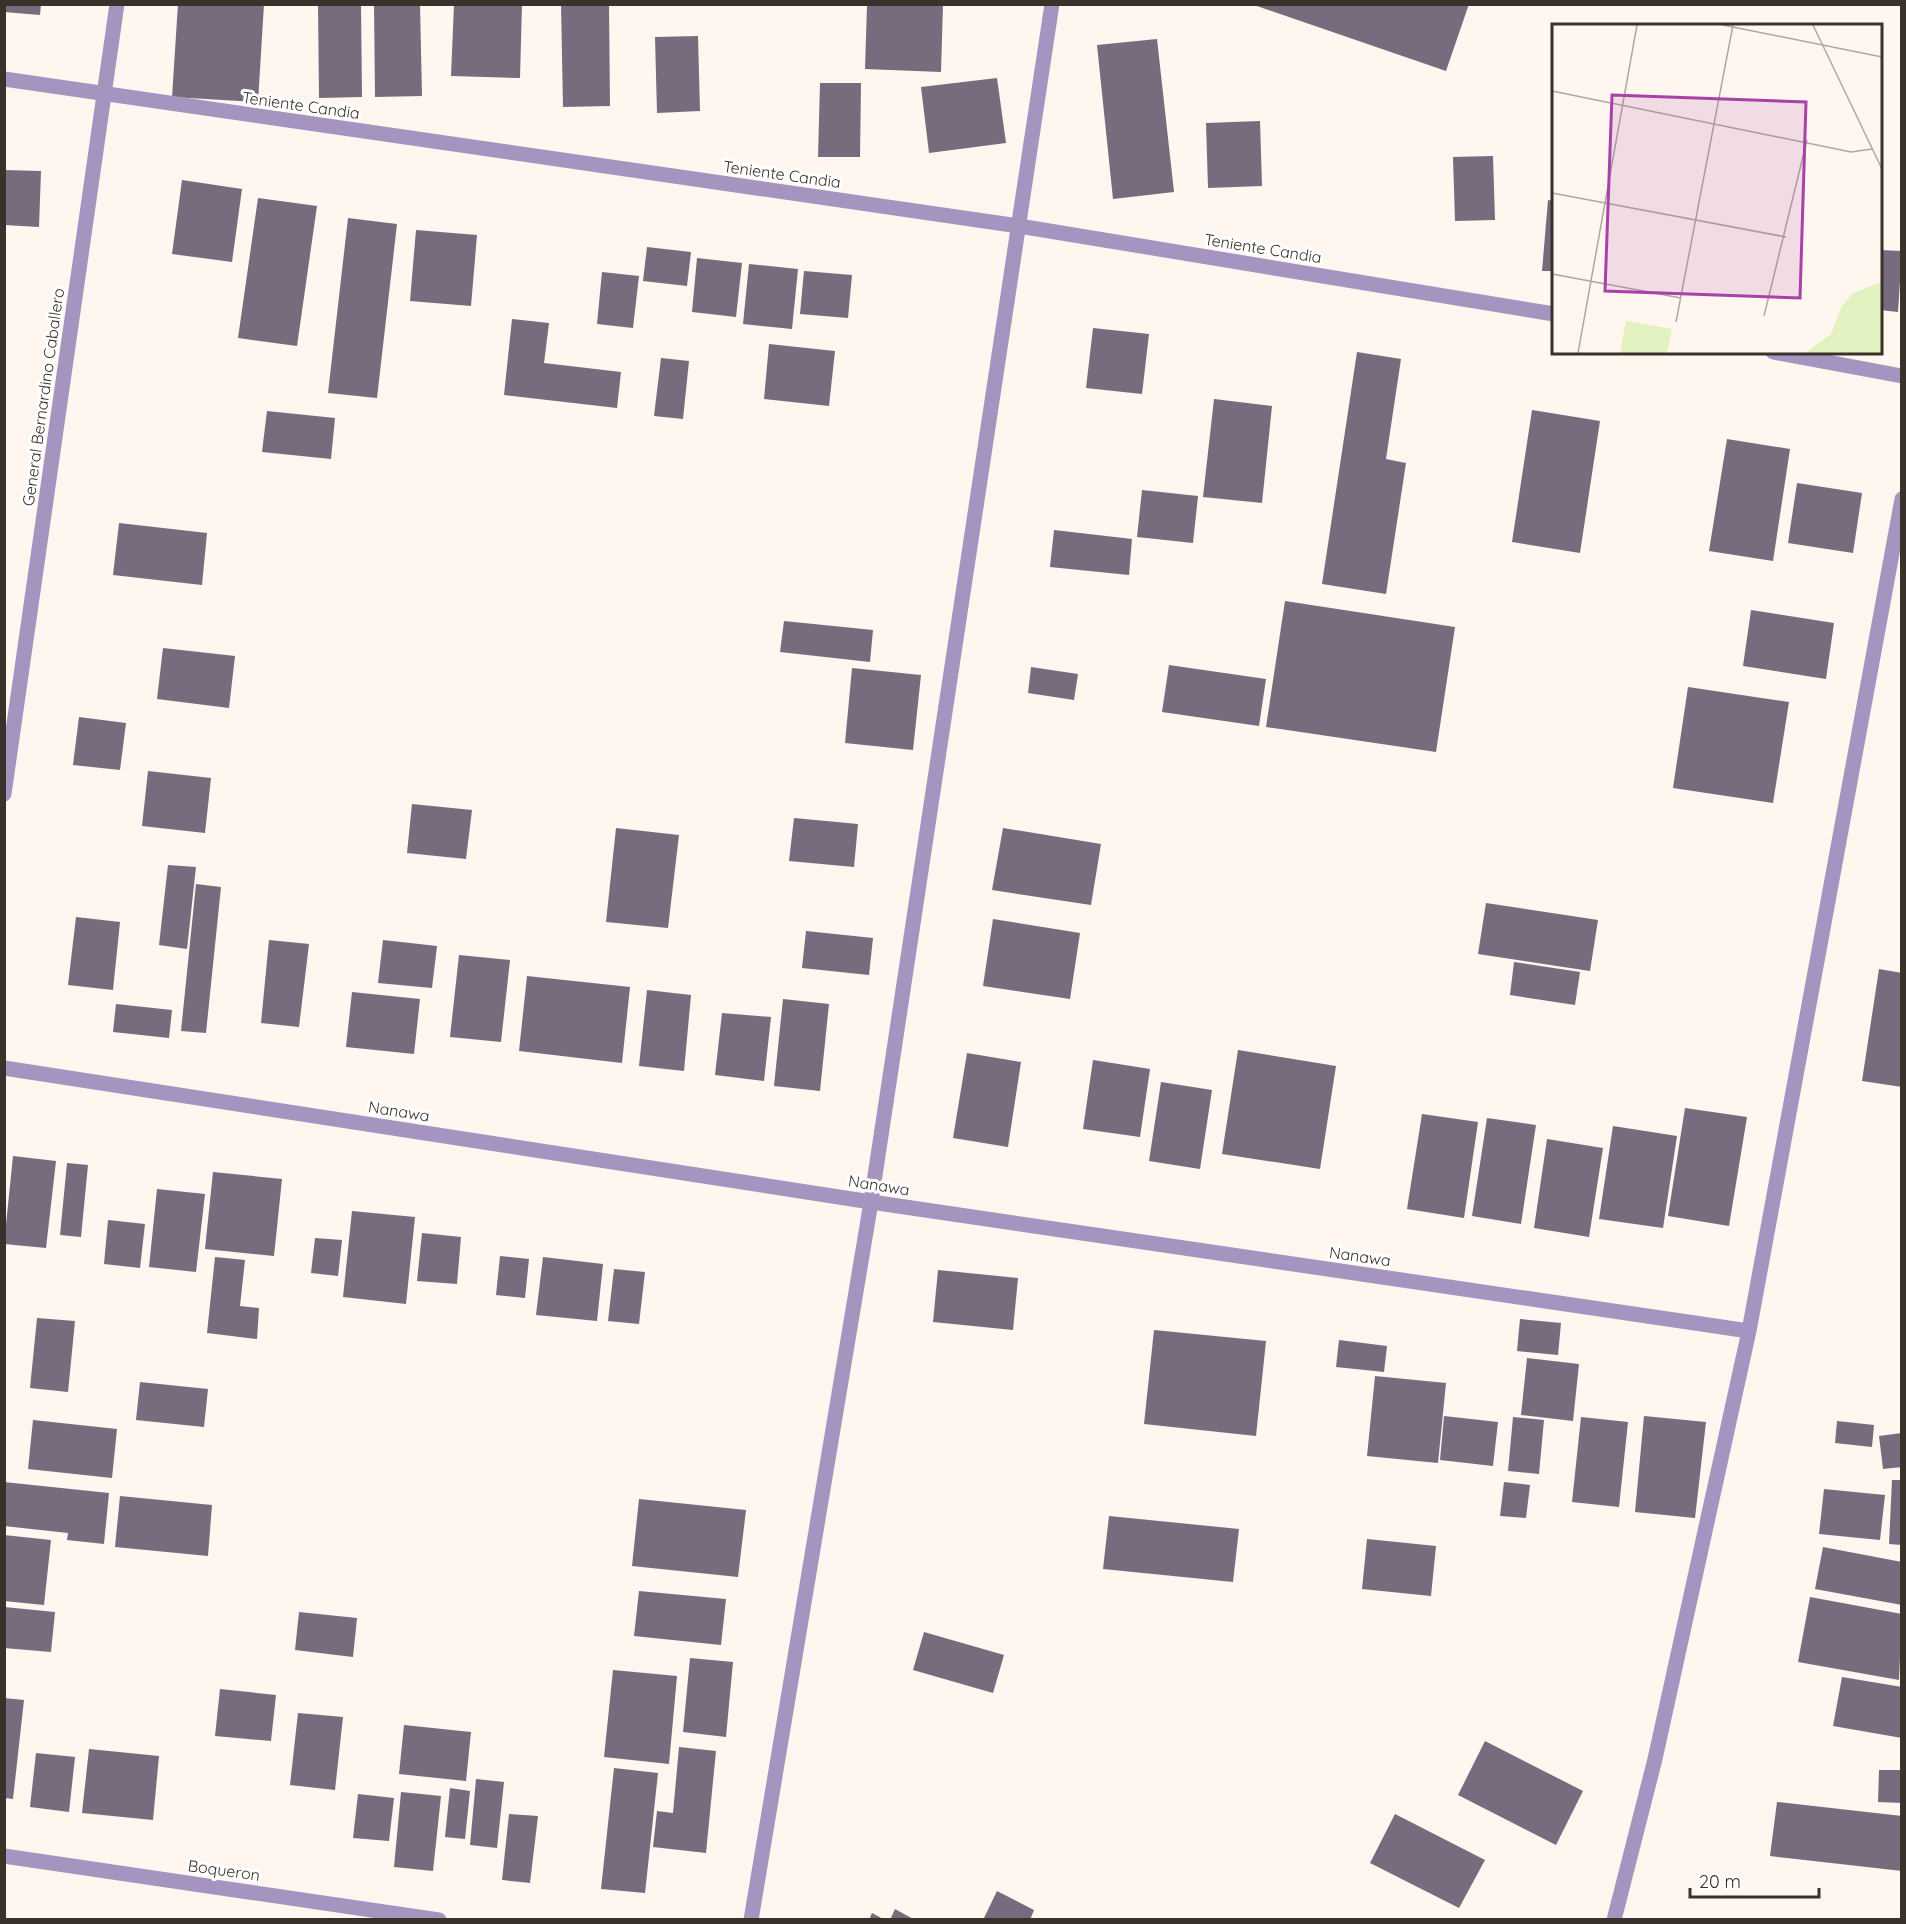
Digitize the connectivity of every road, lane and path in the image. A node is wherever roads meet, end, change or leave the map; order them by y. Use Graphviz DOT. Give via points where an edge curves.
graph roads {
  1 [pos="117,4"];
  2 [pos="1052,4"];
  3 [pos="4,79"];
  4 [pos="104,95"];
  5 [pos="1019,226"];
  6 [pos="1552,314"];
  7 [pos="1784,354"];
  8 [pos="1902,376"];
  9 [pos="1902,499"];
  10 [pos="4,794"];
  11 [pos="4,1068"];
  12 [pos="871,1203"];
  13 [pos="1749,1331"];
  14 [pos="4,1856"];
  15 [pos="439,1920"];
  16 [pos="751,1920"];
  17 [pos="1614,1920"];
  1 -- 4 [label="street, General Bernardino Caballero"];
  2 -- 5 [label="street"];
  3 -- 4 [label="street, Teniente Candia"];
  4 -- 5 [label="street, Teniente Candia"];
  4 -- 10 [label="street, General Bernardino Caballero"];
  5 -- 6 [label="street, Teniente Candia"];
  5 -- 12 [label="street"];
  7 -- 8 [label="street"];
  9 -- 13 [label="street"];
  11 -- 12 [label="street, Nanawa"];
  12 -- 13 [label="street, Nanawa"];
  12 -- 16 [label="street"];
  13 -- 17 [label="street" via="1655,1758"];
  14 -- 15 [label="street, Boqueron"];
}
